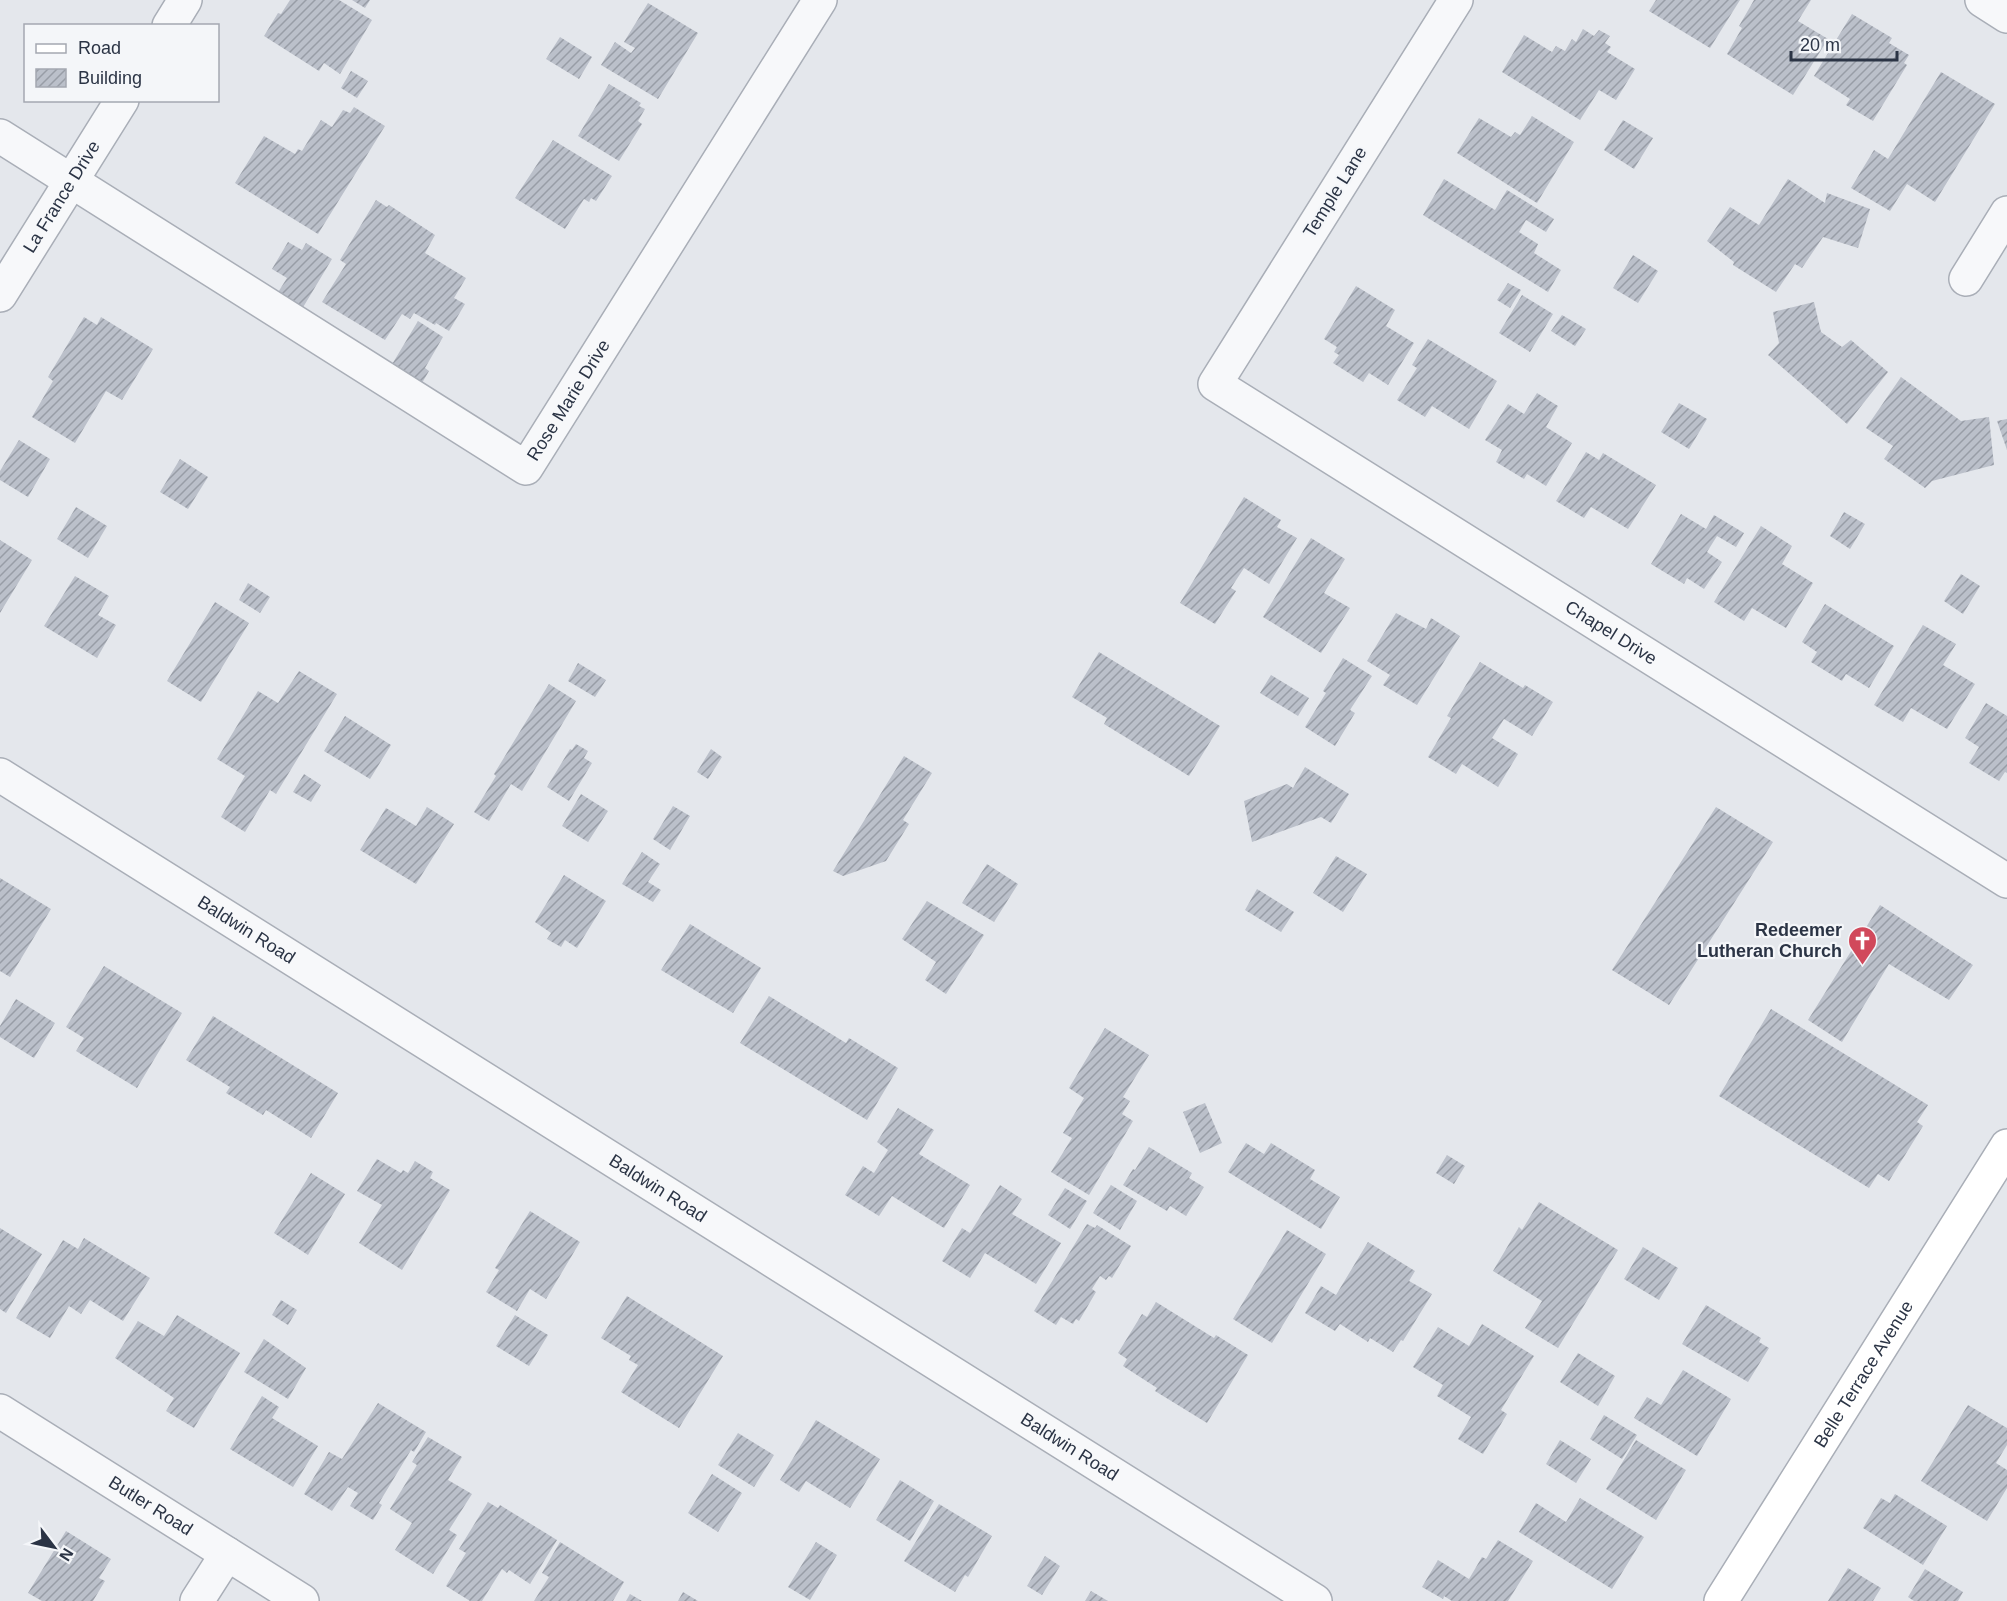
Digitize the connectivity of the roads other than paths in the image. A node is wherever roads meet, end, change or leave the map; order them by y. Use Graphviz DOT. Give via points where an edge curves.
graph roads {
  1 [pos="185,0"];
  2 [pos="820,0"];
  3 [pos="1456,0"];
  4 [pos="1982,0"];
  5 [pos="2007,16"];
  6 [pos="170,24"];
  7 [pos="121,102"];
  8 [pos="0,136"];
  9 [pos="71,181"];
  10 [pos="2007,213"];
  11 [pos="1966,279"];
  12 [pos="0,295"];
  13 [pos="1215,384"];
  14 [pos="0,775"];
  15 [pos="2007,881"];
  16 [pos="2007,1146"];
  17 [pos="0,1412"];
  18 [pos="227,1554"];
  19 [pos="197,1601"];
  20 [pos="302,1601"];
  21 [pos="1315,1601"];
  22 [pos="1721,1601"];
  1 -- 6 [label="street"];
  2 -- 9 [label="street, Rose Marie Drive" via="526,468"];
  3 -- 13 [label="street, Temple Lane"];
  4 -- 5 [label="street"];
  7 -- 9 [label="street, La France Drive"];
  8 -- 9 [label="street"];
  9 -- 12 [label="street, La France Drive"];
  10 -- 11 [label="street"];
  13 -- 15 [label="street, Chapel Drive"];
  14 -- 21 [label="street, Baldwin Road"];
  16 -- 22 [label="street, Belle Terrace Avenue"];
  17 -- 18 [label="street, Butler Road"];
  18 -- 19 [label="street"];
  18 -- 20 [label="street, Butler Road"];
}
